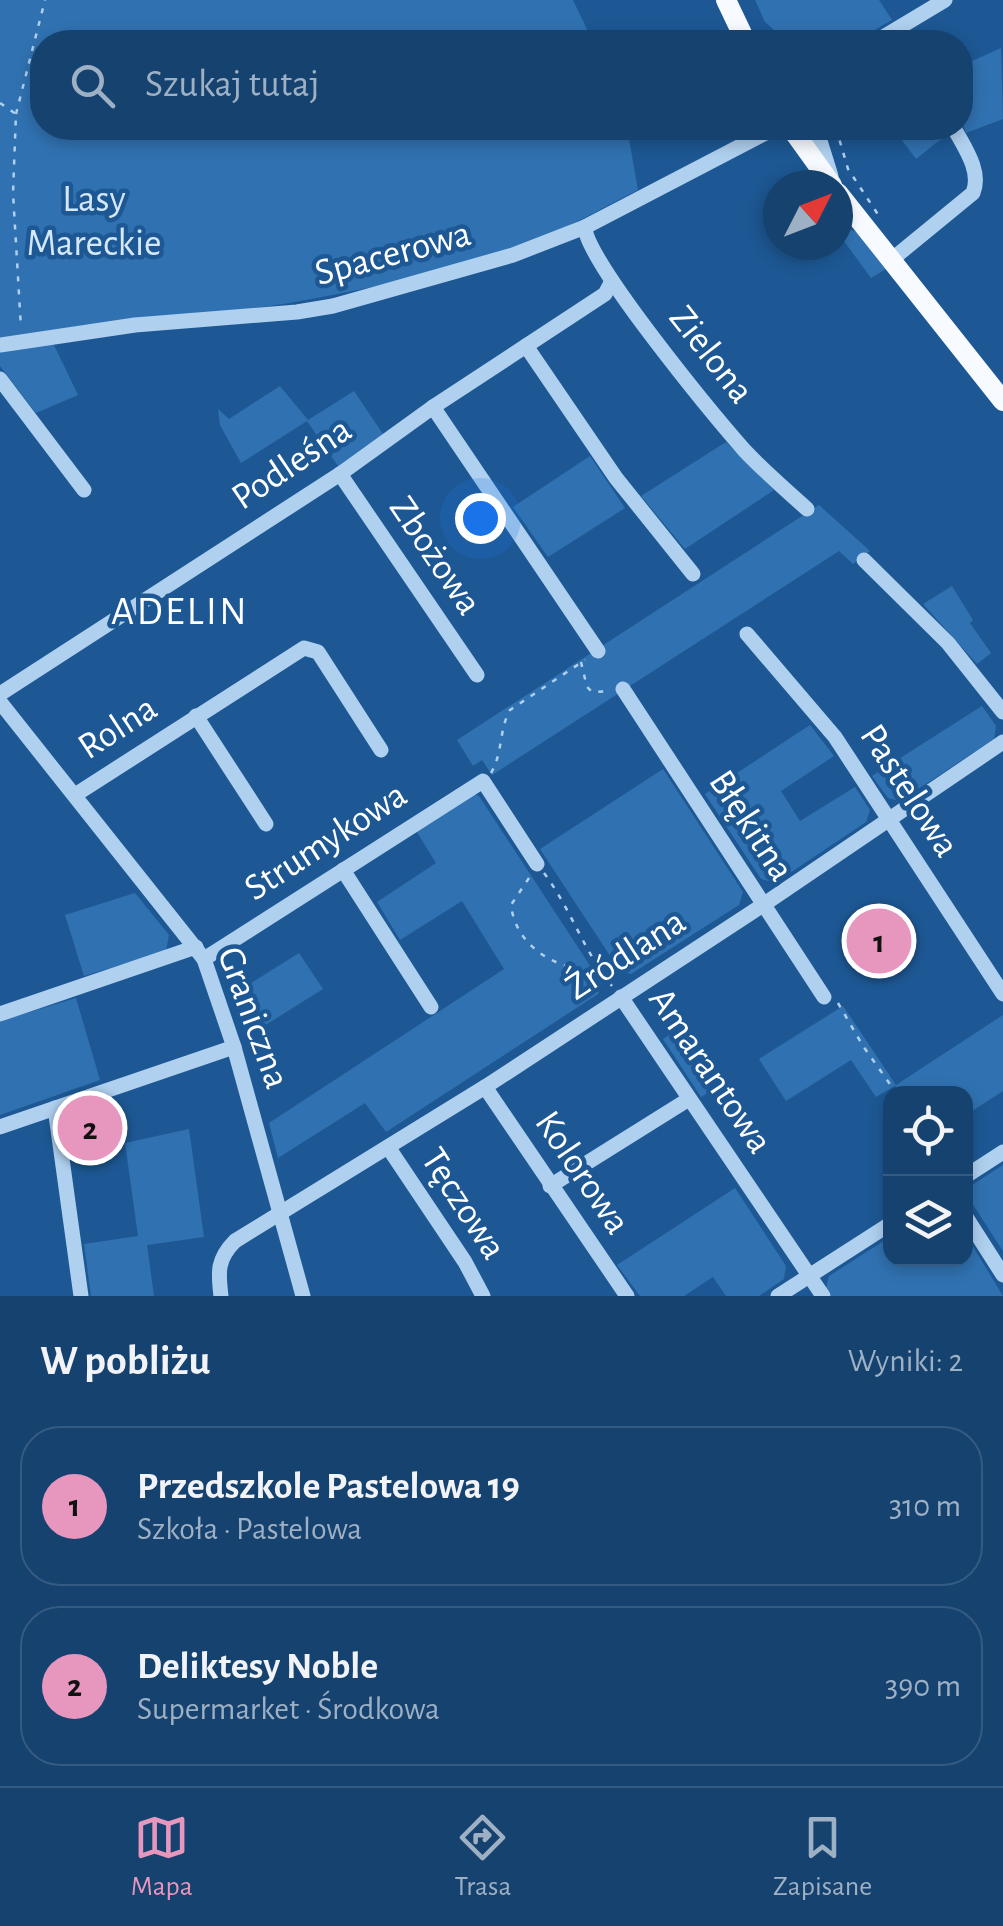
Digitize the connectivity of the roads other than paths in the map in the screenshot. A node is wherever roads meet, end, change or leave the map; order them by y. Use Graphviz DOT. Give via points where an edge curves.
graph roads {
  1 [pos="726,0"];
  2 [pos="945,0"];
  3 [pos="740,30"];
  4 [pos="895,30"];
  5 [pos="752,140"];
  6 [pos="800,140"];
  7 [pos="820,140"];
  8 [pos="960,140"];
  9 [pos="822,170"];
  10 [pos="829,170"];
  11 [pos="853,212"];
  12 [pos="585,227"];
  13 [pos="890,260"];
  14 [pos="612,281"];
  15 [pos="0,345"];
  16 [pos="526,346"];
  17 [pos="0,379"];
  18 [pos="1003,401"];
  19 [pos="433,407"];
  20 [pos="340,474"];
  21 [pos="84,490"];
  22 [pos="807,509"];
  23 [pos="864,560"];
  24 [pos="693,574"];
  25 [pos="747,634"];
  26 [pos="598,651"];
  27 [pos="477,675"];
  28 [pos="622,690"];
  29 [pos="0,694"];
  30 [pos="0,702"];
  31 [pos="1003,712"];
  32 [pos="196,716"];
  33 [pos="1003,742"];
  34 [pos="380,750"];
  35 [pos="75,794"];
  36 [pos="888,819"];
  37 [pos="266,824"];
  38 [pos="537,864"];
  39 [pos="344,870"];
  40 [pos="763,905"];
  41 [pos="200,953"];
  42 [pos="1003,994"];
  43 [pos="621,997"];
  44 [pos="824,997"];
  45 [pos="431,1007"];
  46 [pos="0,1014"];
  47 [pos="234,1047"];
  48 [pos="485,1086"];
  49 [pos="689,1099"];
  50 [pos="55,1108"];
  51 [pos="0,1127"];
  52 [pos="388,1147"];
  53 [pos="1003,1152"];
  54 [pos="973,1171"];
  55 [pos="550,1186"];
  56 [pos="279,1216"];
  57 [pos="973,1227"];
  58 [pos="883,1229"];
  59 [pos="1003,1274"];
  60 [pos="810,1276"];
  61 [pos="81,1296"];
  62 [pos="222,1296"];
  63 [pos="302,1296"];
  64 [pos="484,1296"];
  65 [pos="627,1296"];
  66 [pos="778,1296"];
  67 [pos="822,1296"];
  1 -- 3 [label="main road"];
  2 -- 4 [label="street"];
  5 -- 12 [label="street, Spacerowa"];
  6 -- 9 [label="main road"];
  7 -- 10 [label="street"];
  8 -- 13 [label="street" via="974,168 973,193"];
  11 -- 13 [label="main road"];
  12 -- 14 [label="street, Zielona"];
  12 -- 15 [label="street, Spacerowa" via="513,255 334,306"];
  13 -- 18 [label="main road"];
  14 -- 16 [label="street, Podleśna" via="605,294"];
  14 -- 22 [label="street, Zielona" via="747,453"];
  16 -- 19 [label="street, Podleśna"];
  16 -- 24 [label="street" via="616,478"];
  17 -- 21 [label="street"];
  19 -- 20 [label="street, Podleśna"];
  19 -- 26 [label="street"];
  20 -- 27 [label="street, Zbożowa"];
  20 -- 29 [label="street, Podleśna"];
  23 -- 31 [label="street" via="948,642"];
  25 -- 36 [label="street, Pastelowa" via="835,738"];
  28 -- 40 [label="street, Błękitna"];
  30 -- 35 [label="street, Graniczna"];
  32 -- 34 [label="street, Rolna" via="310,648"];
  32 -- 35 [label="street, Rolna"];
  32 -- 37 [label="street, Rolna"];
  33 -- 36 [label="street, Źródlana"];
  35 -- 41 [label="street, Graniczna"];
  36 -- 40 [label="street, Źródlana"];
  36 -- 42 [label="street, Pastelowa"];
  38 -- 39 [label="street, Strumykowa" via="483,781"];
  39 -- 41 [label="street, Strumykowa"];
  39 -- 45 [label="street"];
  40 -- 43 [label="street, Źródlana"];
  40 -- 44 [label="street, Błękitna"];
  41 -- 46 [label="street, Strumykowa"];
  41 -- 47 [label="street, Graniczna"];
  43 -- 48 [label="street, Źródlana"];
  43 -- 49 [label="street, Amarantowa"];
  47 -- 50 [label="street"];
  47 -- 56 [label="street, Graniczna"];
  48 -- 52 [label="street, Źródlana"];
  48 -- 55 [label="street, Kolorowa"];
  49 -- 55 [label="street"];
  49 -- 60 [label="street, Amarantowa"];
  50 -- 51 [label="street"];
  50 -- 61 [label="street"];
  52 -- 56 [label="street, Źródlana"];
  52 -- 64 [label="street, Tęczowa"];
  53 -- 54 [label="street"];
  55 -- 65 [label="street, Kolorowa"];
  56 -- 62 [label="street, Źródlana" via="226,1250 218,1270"];
  56 -- 63 [label="street, Graniczna"];
  57 -- 59 [label="street"];
  58 -- 60 [label="street"];
  60 -- 66 [label="street"];
  60 -- 67 [label="street, Amarantowa"];
}
